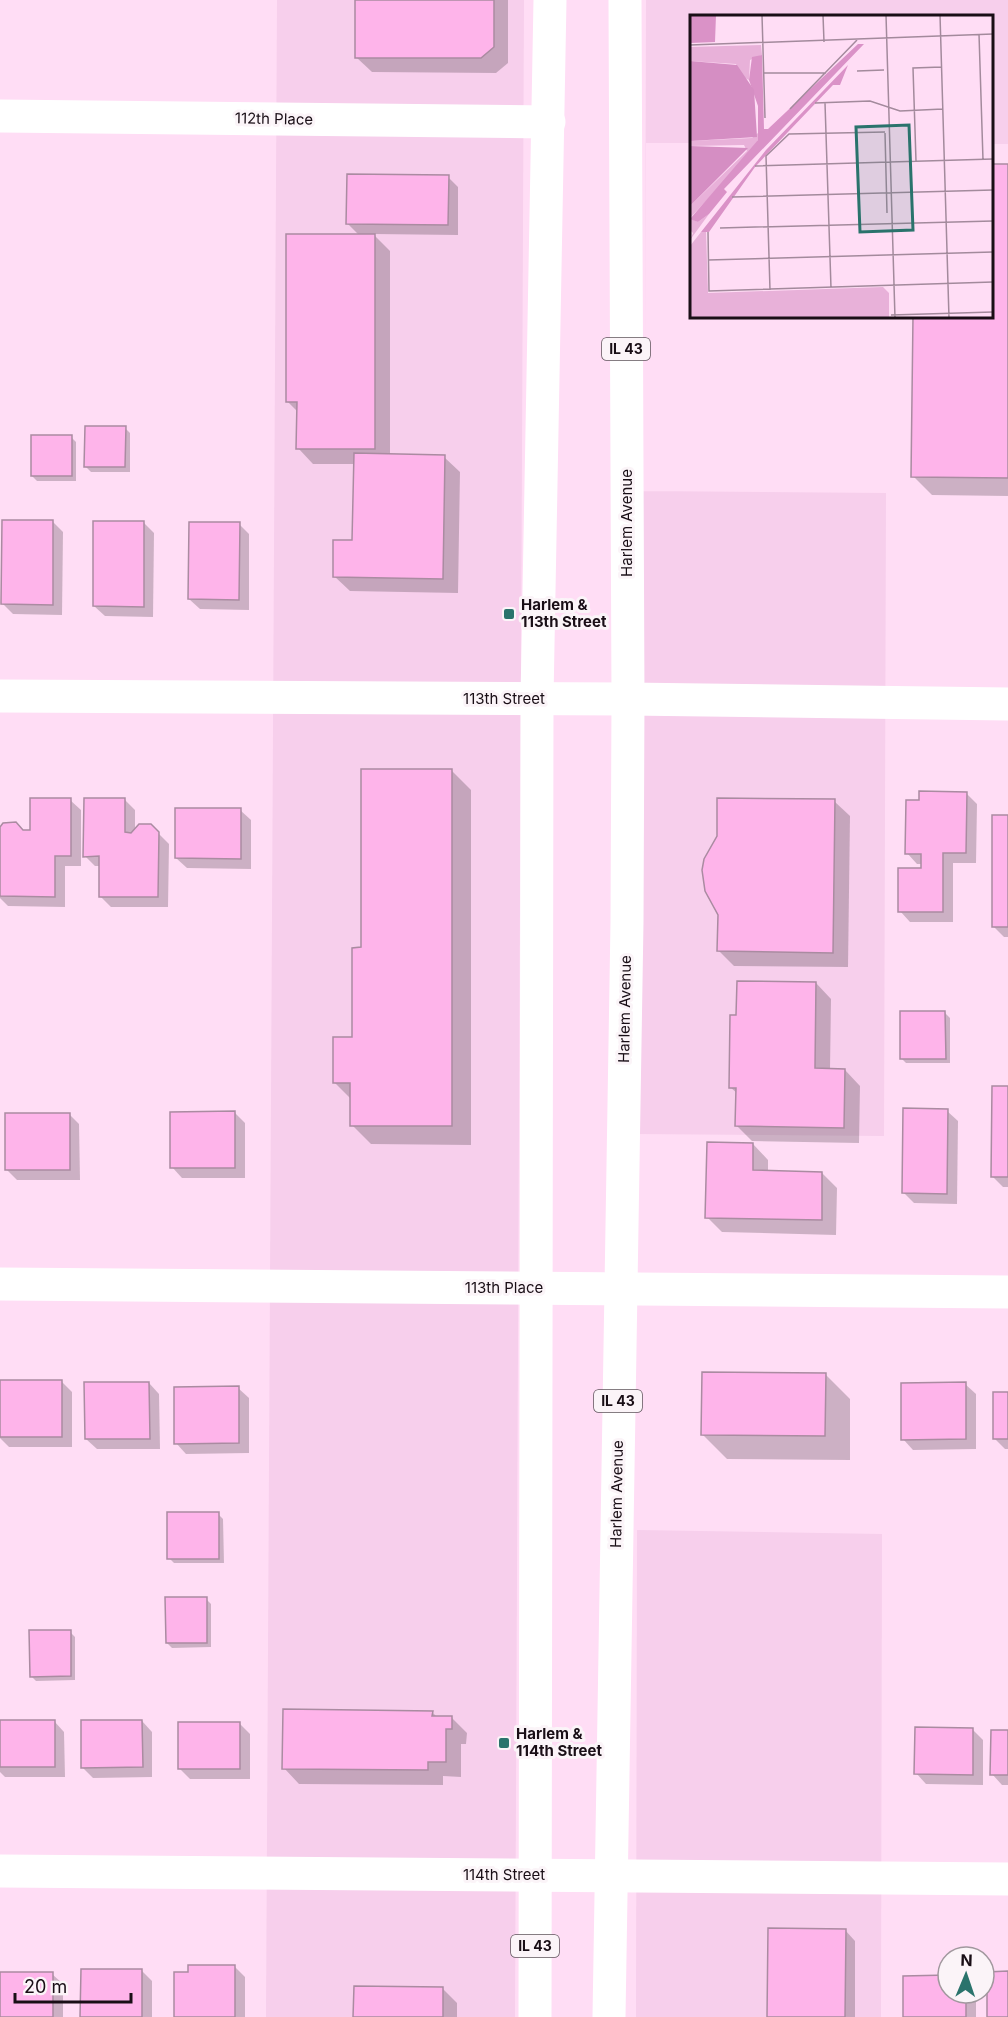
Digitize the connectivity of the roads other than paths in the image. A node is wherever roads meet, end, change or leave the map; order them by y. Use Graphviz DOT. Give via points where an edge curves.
graph roads {
  1 [pos="550,0"];
  2 [pos="625,0"];
  3 [pos="0,116"];
  4 [pos="549,122"];
  5 [pos="0,696"];
  6 [pos="537,699"];
  7 [pos="628,699"];
  8 [pos="1008,704"];
  9 [pos="0,1284"];
  10 [pos="536,1288"];
  11 [pos="620,1288"];
  12 [pos="1008,1292"];
  13 [pos="0,1871"];
  14 [pos="535,1875"];
  15 [pos="610,1876"];
  16 [pos="1008,1879"];
  17 [pos="535,2017"];
  18 [pos="609,2017"];
  1 -- 4 [label="main road, IL 43"];
  2 -- 7 [label="main road, Harlem Avenue / IL 43"];
  3 -- 4 [label="main road, 112th Place"];
  4 -- 6 [label="main road, IL 43"];
  5 -- 6 [label="main road, 113th Street"];
  6 -- 7 [label="main road, 113th Street"];
  6 -- 10 [label="main road, IL 43"];
  7 -- 8 [label="main road, 113th Street"];
  7 -- 11 [label="main road, Harlem Avenue / IL 43"];
  9 -- 10 [label="main road, 113th Place"];
  10 -- 11 [label="main road, 113th Place"];
  10 -- 14 [label="main road, IL 43"];
  11 -- 12 [label="main road, 113th Place"];
  11 -- 15 [label="main road, Harlem Avenue / IL 43"];
  13 -- 14 [label="main road, 114th Street"];
  14 -- 15 [label="main road, 114th Street"];
  14 -- 17 [label="main road, IL 43"];
  15 -- 16 [label="main road, 114th Street"];
  15 -- 18 [label="main road, Harlem Avenue / IL 43"];
}
